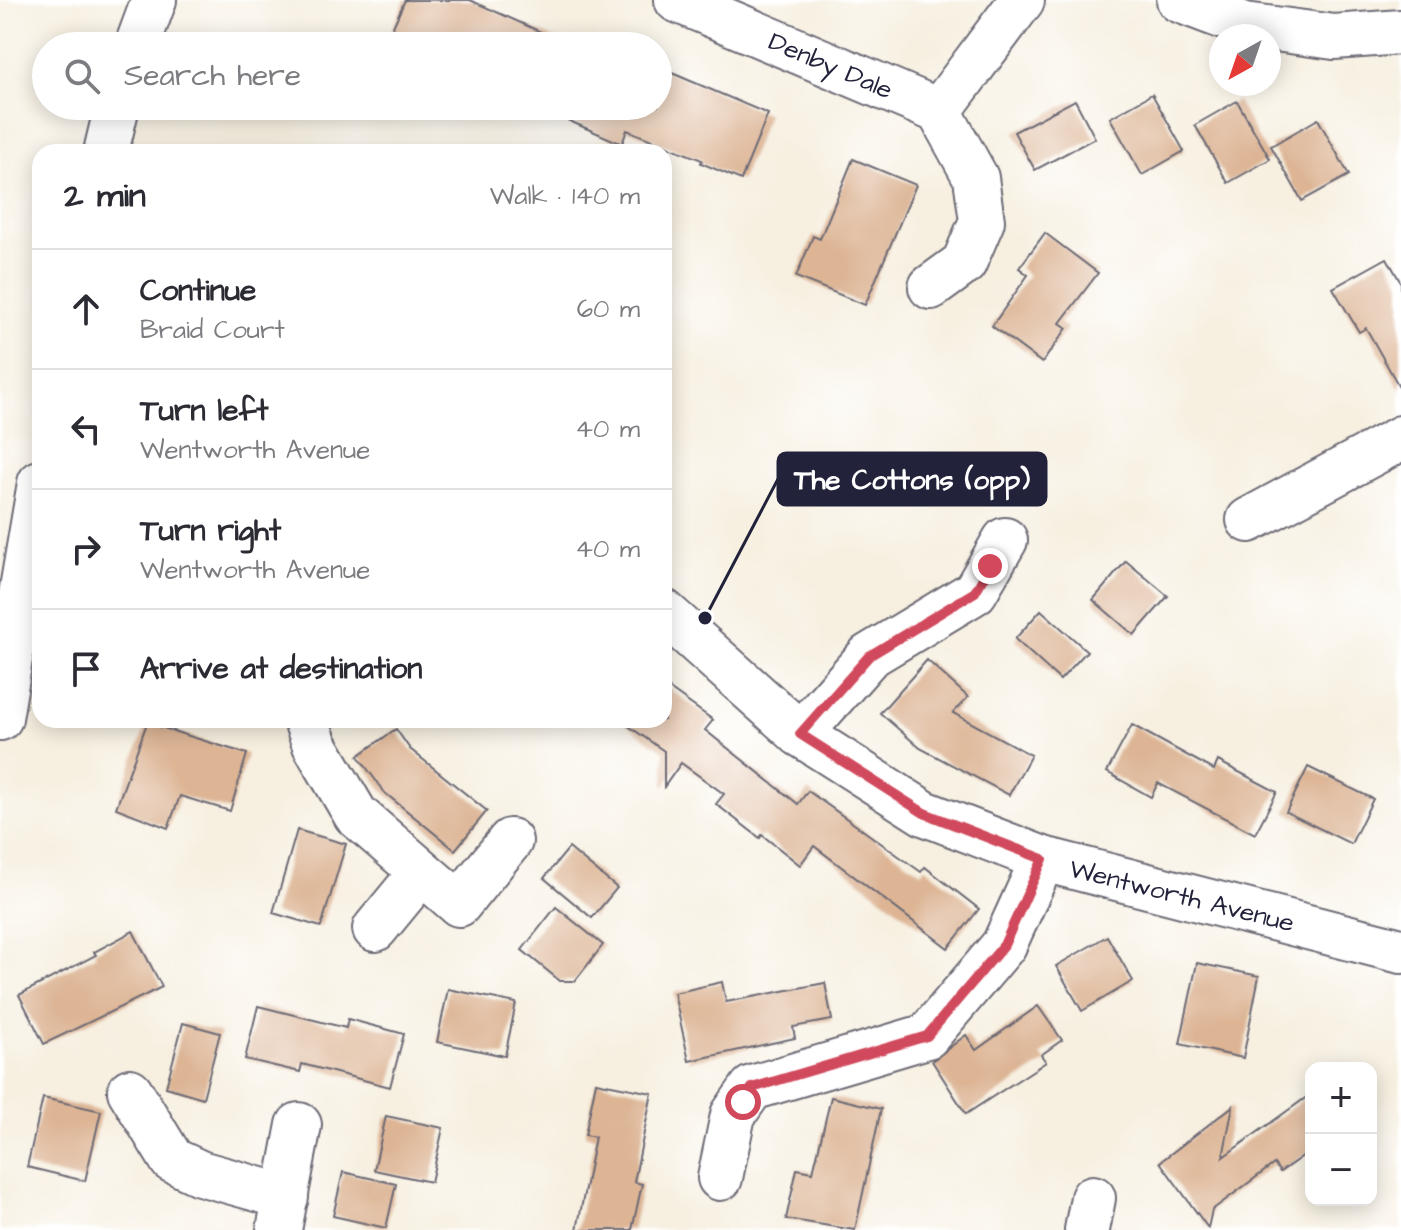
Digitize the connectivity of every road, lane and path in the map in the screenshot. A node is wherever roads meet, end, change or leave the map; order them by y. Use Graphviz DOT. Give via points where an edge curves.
graph roads {
  1 [pos="154,0"];
  2 [pos="677,0"];
  3 [pos="1022,0"];
  4 [pos="1179,0"];
  5 [pos="142,32"];
  6 [pos="1401,32"];
  7 [pos="939,111"];
  8 [pos="931,287"];
  9 [pos="1384,447"];
  10 [pos="1249,520"];
  11 [pos="32,530"];
  12 [pos="1005,540"];
  13 [pos="672,619"];
  14 [pos="0,718"];
  15 [pos="309,728"];
  16 [pos="800,734"];
  17 [pos="510,841"];
  18 [pos="1043,859"];
  19 [pos="421,873"];
  20 [pos="375,929"];
  21 [pos="1401,951"];
  22 [pos="130,1091"];
  23 [pos="299,1125"];
  24 [pos="720,1178"];
  25 [pos="282,1214"];
  1 -- 5 [label="street"];
  2 -- 7 [label="street, Denby Dale"];
  3 -- 7 [label="street"];
  4 -- 6 [label="street" via="1245,25 1334,37"];
  7 -- 8 [label="street" via="976,178 982,221 964,263"];
  9 -- 10 [label="street"];
  11 -- 14 [label="street"];
  12 -- 16 [label="street" via="975,592 869,656"];
  13 -- 16 [label="street, Wentworth Avenue"];
  15 -- 19 [label="street" via="356,815"];
  16 -- 18 [label="street, Wentworth Avenue" via="924,813"];
  17 -- 19 [label="street" via="459,904"];
  18 -- 21 [label="street, Wentworth Avenue"];
  18 -- 24 [label="street" via="1004,945 927,1036 752,1088 733,1115"];
  19 -- 20 [label="street"];
  22 -- 25 [label="street" via="172,1160"];
  23 -- 25 [label="street"];
}
